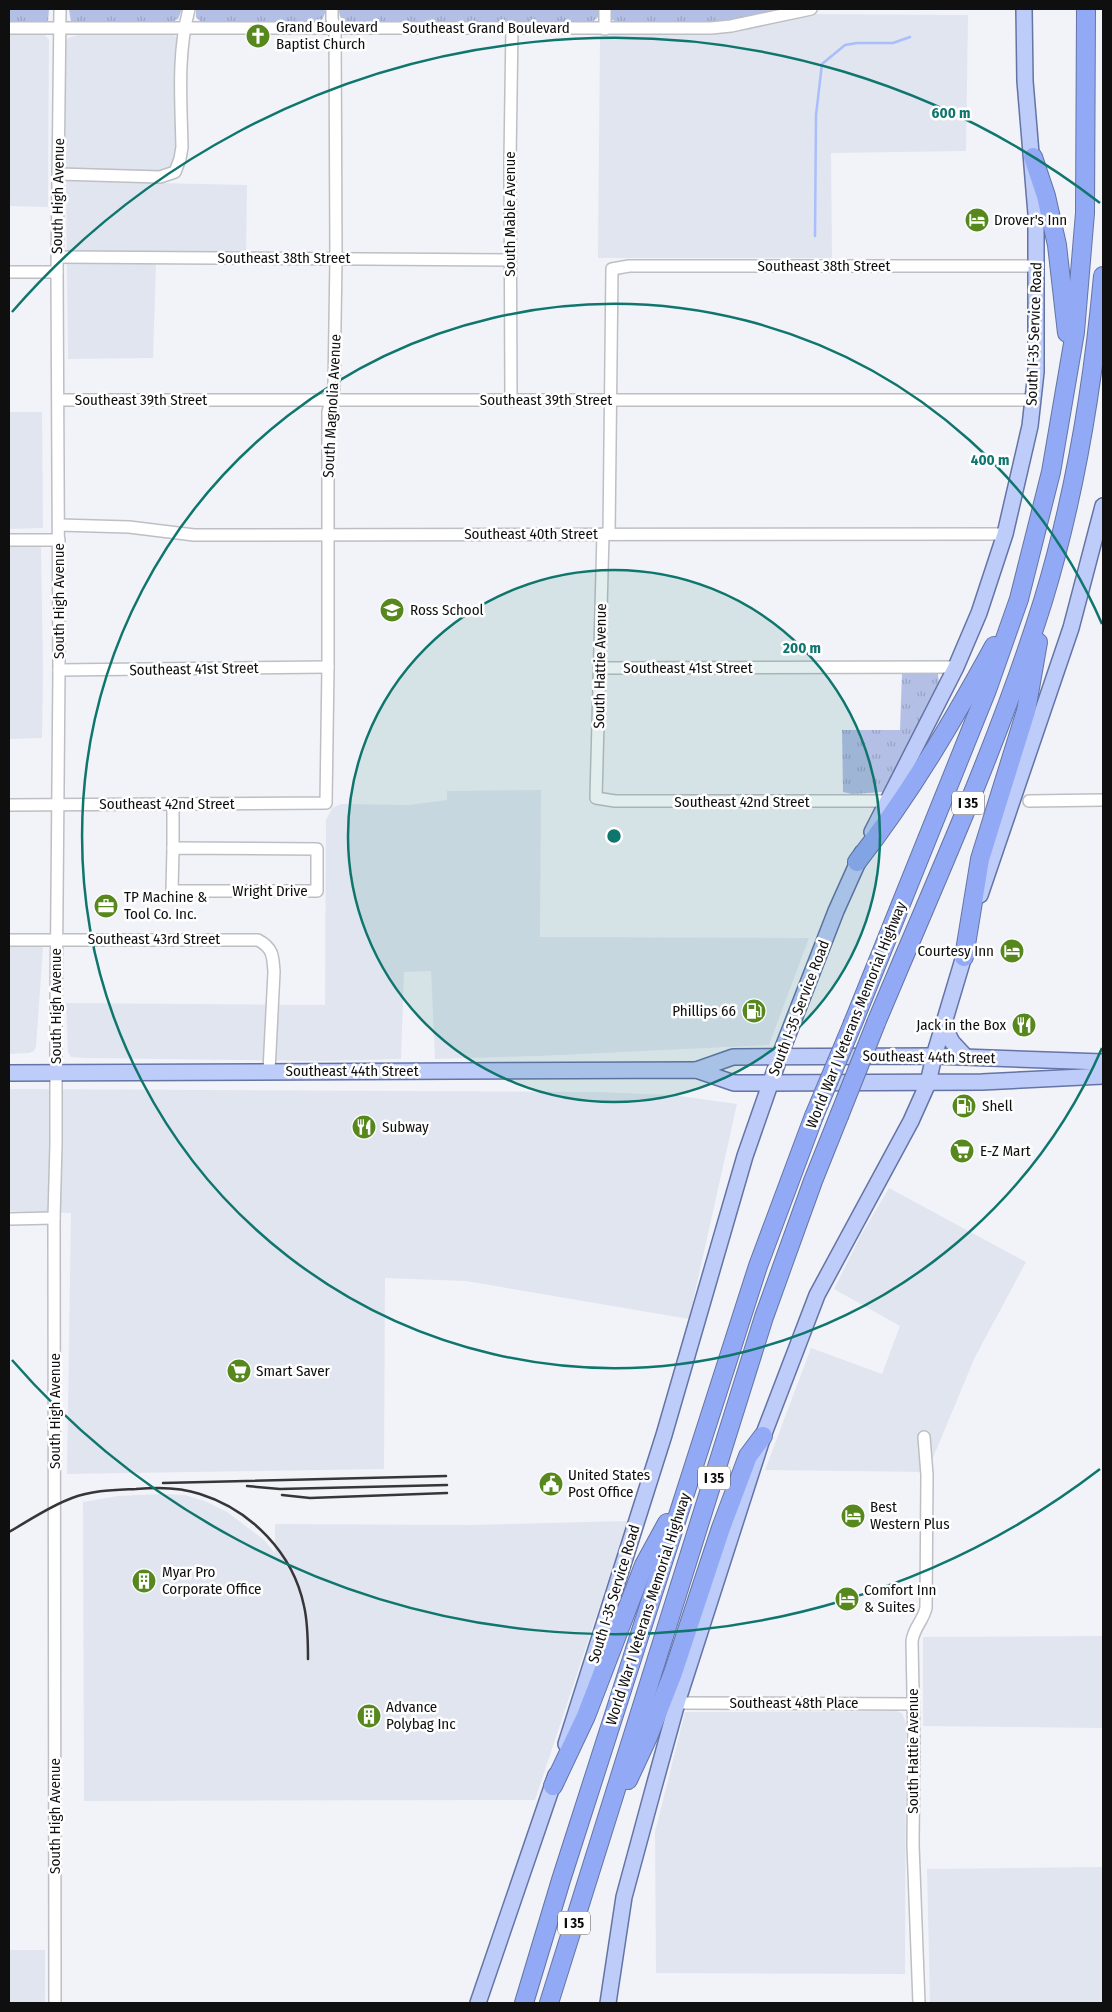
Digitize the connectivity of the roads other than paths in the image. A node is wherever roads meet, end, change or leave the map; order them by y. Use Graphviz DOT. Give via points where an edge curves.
graph roads {
  1 [pos="60,9"];
  2 [pos="189,9"];
  3 [pos="332,9"];
  4 [pos="605,9"];
  5 [pos="811,9"];
  6 [pos="1024,9"];
  7 [pos="1086,9"];
  8 [pos="335,27"];
  9 [pos="512,27"];
  10 [pos="9,28"];
  11 [pos="59,28"];
  12 [pos="184,28"];
  13 [pos="605,29"];
  14 [pos="1033,157"];
  15 [pos="59,174"];
  16 [pos="58,257"];
  17 [pos="336,258"];
  18 [pos="510,260"];
  19 [pos="1037,266"];
  20 [pos="612,269"];
  21 [pos="9,272"];
  22 [pos="57,272"];
  23 [pos="1103,276"];
  24 [pos="1103,329"];
  25 [pos="1097,349"];
  26 [pos="1071,362"];
  27 [pos="59,400"];
  28 [pos="331,400"];
  29 [pos="610,400"];
  30 [pos="1034,400"];
  31 [pos="511,401"];
  32 [pos="1103,506"];
  33 [pos="59,525"];
  34 [pos="1101,529"];
  35 [pos="327,534"];
  36 [pos="606,534"];
  37 [pos="1005,534"];
  38 [pos="9,540"];
  39 [pos="59,540"];
  40 [pos="1049,578"];
  41 [pos="1019,599"];
  42 [pos="956,667"];
  43 [pos="328,668"];
  44 [pos="600,668"];
  45 [pos="59,670"];
  46 [pos="596,798"];
  47 [pos="1103,800"];
  48 [pos="1029,801"];
  49 [pos="888,802"];
  50 [pos="326,803"];
  51 [pos="173,804"];
  52 [pos="9,805"];
  53 [pos="58,805"];
  54 [pos="173,848"];
  55 [pos="857,862"];
  56 [pos="57,939"];
  57 [pos="9,940"];
  58 [pos="964,957"];
  59 [pos="943,1024"];
  60 [pos="934,1056"];
  61 [pos="965,1056"];
  62 [pos="779,1057"];
  63 [pos="1103,1062"];
  64 [pos="696,1070"];
  65 [pos="269,1071"];
  66 [pos="56,1072"];
  67 [pos="9,1073"];
  68 [pos="1103,1076"];
  69 [pos="770,1082"];
  70 [pos="928,1082"];
  71 [pos="734,1083"];
  72 [pos="759,1112"];
  73 [pos="9,1218"];
  74 [pos="54,1218"];
  75 [pos="763,1436"];
  76 [pos="924,1437"];
  77 [pos="686,1490"];
  78 [pos="677,1703"];
  79 [pos="912,1704"];
  80 [pos="552,1786"];
  81 [pos="598,1844"];
  82 [pos="55,2003"];
  83 [pos="478,2003"];
  84 [pos="524,2003"];
  85 [pos="549,2003"];
  86 [pos="608,2003"];
  87 [pos="919,2003"];
  1 -- 11 [label="street, South High Avenue"];
  2 -- 12 [label="street"];
  3 -- 8 [label="street, South Magnolia Avenue"];
  4 -- 13 [label="street"];
  5 -- 13 [label="street, Southeast Grand Boulevard" via="711,28"];
  6 -- 14 [label="main road, South I-35 Service Road" via="1025,80"];
  7 -- 26 [label="highway, World War I Veterans Memorial Highway / I 35" via="1085,213"];
  8 -- 9 [label="street, Southeast Grand Boulevard"];
  8 -- 12 [label="street, Southeast Grand Boulevard"];
  8 -- 17 [label="street, South Magnolia Avenue"];
  9 -- 13 [label="street, Southeast Grand Boulevard"];
  9 -- 18 [label="street, South Mable Avenue"];
  10 -- 11 [label="street, Southeast Grand Boulevard"];
  11 -- 12 [label="street, Southeast Grand Boulevard"];
  11 -- 15 [label="street, South High Avenue"];
  12 -- 15 [label="street" via="180,64 182,147 175,172 160,177"];
  14 -- 19 [label="main road, South I-35 Service Road"];
  14 -- 26 [label="highway" via="1057,246"];
  15 -- 16 [label="street, South High Avenue"];
  16 -- 17 [label="street, Southeast 38th Street"];
  16 -- 22 [label="street, South High Avenue"];
  17 -- 18 [label="street, Southeast 38th Street"];
  17 -- 28 [label="street, South Magnolia Avenue" via="334,388"];
  18 -- 31 [label="street, South Mable Avenue"];
  19 -- 20 [label="street, Southeast 38th Street" via="629,266"];
  19 -- 30 [label="main road, South I-35 Service Road"];
  20 -- 29 [label="street, South Hattie Avenue"];
  21 -- 22 [label="street"];
  22 -- 27 [label="street, South High Avenue"];
  23 -- 25 [label="highway, World War I Veterans Memorial Highway / I 35"];
  24 -- 25 [label="highway"];
  25 -- 40 [label="highway, World War I Veterans Memorial Highway / I 35" via="1081,443"];
  26 -- 41 [label="highway, World War I Veterans Memorial Highway / I 35" via="1052,472"];
  27 -- 28 [label="street, Southeast 39th Street"];
  27 -- 33 [label="street, South High Avenue"];
  28 -- 31 [label="street, Southeast 39th Street"];
  28 -- 35 [label="street, South Magnolia Avenue" via="328,412"];
  29 -- 30 [label="street, Southeast 39th Street"];
  29 -- 31 [label="street, Southeast 39th Street"];
  29 -- 36 [label="street, South Hattie Avenue"];
  30 -- 37 [label="main road, South I-35 Service Road"];
  32 -- 34 [label="main road"];
  33 -- 35 [label="street, Southeast 40th Street" via="194,535"];
  33 -- 39 [label="street, South High Avenue"];
  34 -- 58 [label="main road" via="980,894"];
  35 -- 36 [label="street, Southeast 40th Street"];
  35 -- 43 [label="street, South Magnolia Avenue"];
  36 -- 37 [label="street, Southeast 40th Street"];
  36 -- 44 [label="street, South Hattie Avenue"];
  37 -- 42 [label="main road, South I-35 Service Road" via="979,613"];
  38 -- 39 [label="street"];
  39 -- 45 [label="street, South High Avenue"];
  40 -- 58 [label="highway" via="1026,711 980,859"];
  40 -- 81 [label="highway, World War I Veterans Memorial Highway / I 35, bridge" via="993,740 813,1181 764,1317"];
  41 -- 55 [label="highway" via="951,724 891,818"];
  41 -- 77 [label="highway, World War I Veterans Memorial Highway / I 35, bridge" via="988,690 814,1116 758,1266"];
  42 -- 44 [label="street, Southeast 41st Street"];
  42 -- 49 [label="main road, South I-35 Service Road"];
  43 -- 45 [label="street, Southeast 41st Street"];
  43 -- 50 [label="street, South Magnolia Avenue"];
  44 -- 46 [label="street, South Hattie Avenue"];
  45 -- 53 [label="street, South High Avenue"];
  46 -- 49 [label="street, Southeast 42nd Street" via="615,802"];
  47 -- 48 [label="street"];
  49 -- 55 [label="main road, South I-35 Service Road"];
  50 -- 51 [label="street, Southeast 42nd Street"];
  51 -- 53 [label="street, Southeast 42nd Street"];
  51 -- 54 [label="street, Wright Drive"];
  52 -- 53 [label="street, Southeast 42nd Street"];
  53 -- 56 [label="street, South High Avenue"];
  54 -- 54 [label="street, Wright Drive" via="172,891 317,891 317,849"];
  55 -- 62 [label="main road, South I-35 Service Road"];
  56 -- 57 [label="street, Southeast 43rd Street"];
  56 -- 65 [label="street, Southeast 43rd Street" via="237,939 258,940 268,946 274,972"];
  56 -- 66 [label="street, South High Avenue"];
  58 -- 59 [label="main road"];
  59 -- 60 [label="main road"];
  59 -- 61 [label="main road" via="952,1042"];
  60 -- 61 [label="main road, Southeast 44th Street"];
  60 -- 62 [label="main road, Southeast 44th Street"];
  60 -- 70 [label="main road"];
  61 -- 63 [label="main road, Southeast 44th Street"];
  62 -- 64 [label="main road, Southeast 44th Street" via="733,1057"];
  62 -- 69 [label="main road, South I-35 Service Road"];
  64 -- 65 [label="main road, Southeast 44th Street"];
  64 -- 71 [label="main road, Southeast 44th Street"];
  65 -- 66 [label="main road, Southeast 44th Street"];
  66 -- 67 [label="main road, Southeast 44th Street"];
  66 -- 74 [label="street, South High Avenue"];
  68 -- 70 [label="main road, Southeast 44th Street"];
  69 -- 70 [label="main road, Southeast 44th Street"];
  69 -- 71 [label="main road, Southeast 44th Street"];
  69 -- 72 [label="main road, South I-35 Service Road"];
  70 -- 75 [label="main road" via="912,1119 816,1295"];
  71 -- 72 [label="main road" via="752,1094"];
  72 -- 80 [label="main road, South I-35 Service Road" via="664,1435"];
  73 -- 74 [label="street"];
  74 -- 82 [label="street, South High Avenue"];
  75 -- 78 [label="main road"];
  75 -- 81 [label="highway" via="748,1456 648,1738"];
  76 -- 79 [label="street, South Hattie Avenue" via="926,1608 923,1619 913,1630"];
  77 -- 80 [label="highway" via="644,1565 586,1716"];
  77 -- 84 [label="highway, World War I Veterans Memorial Highway / I 35"];
  78 -- 79 [label="street, Southeast 48th Place"];
  78 -- 86 [label="main road" via="624,1897"];
  79 -- 87 [label="street, South Hattie Avenue"];
  80 -- 83 [label="main road, South I-35 Service Road"];
  81 -- 85 [label="highway, World War I Veterans Memorial Highway / I 35"];
}
